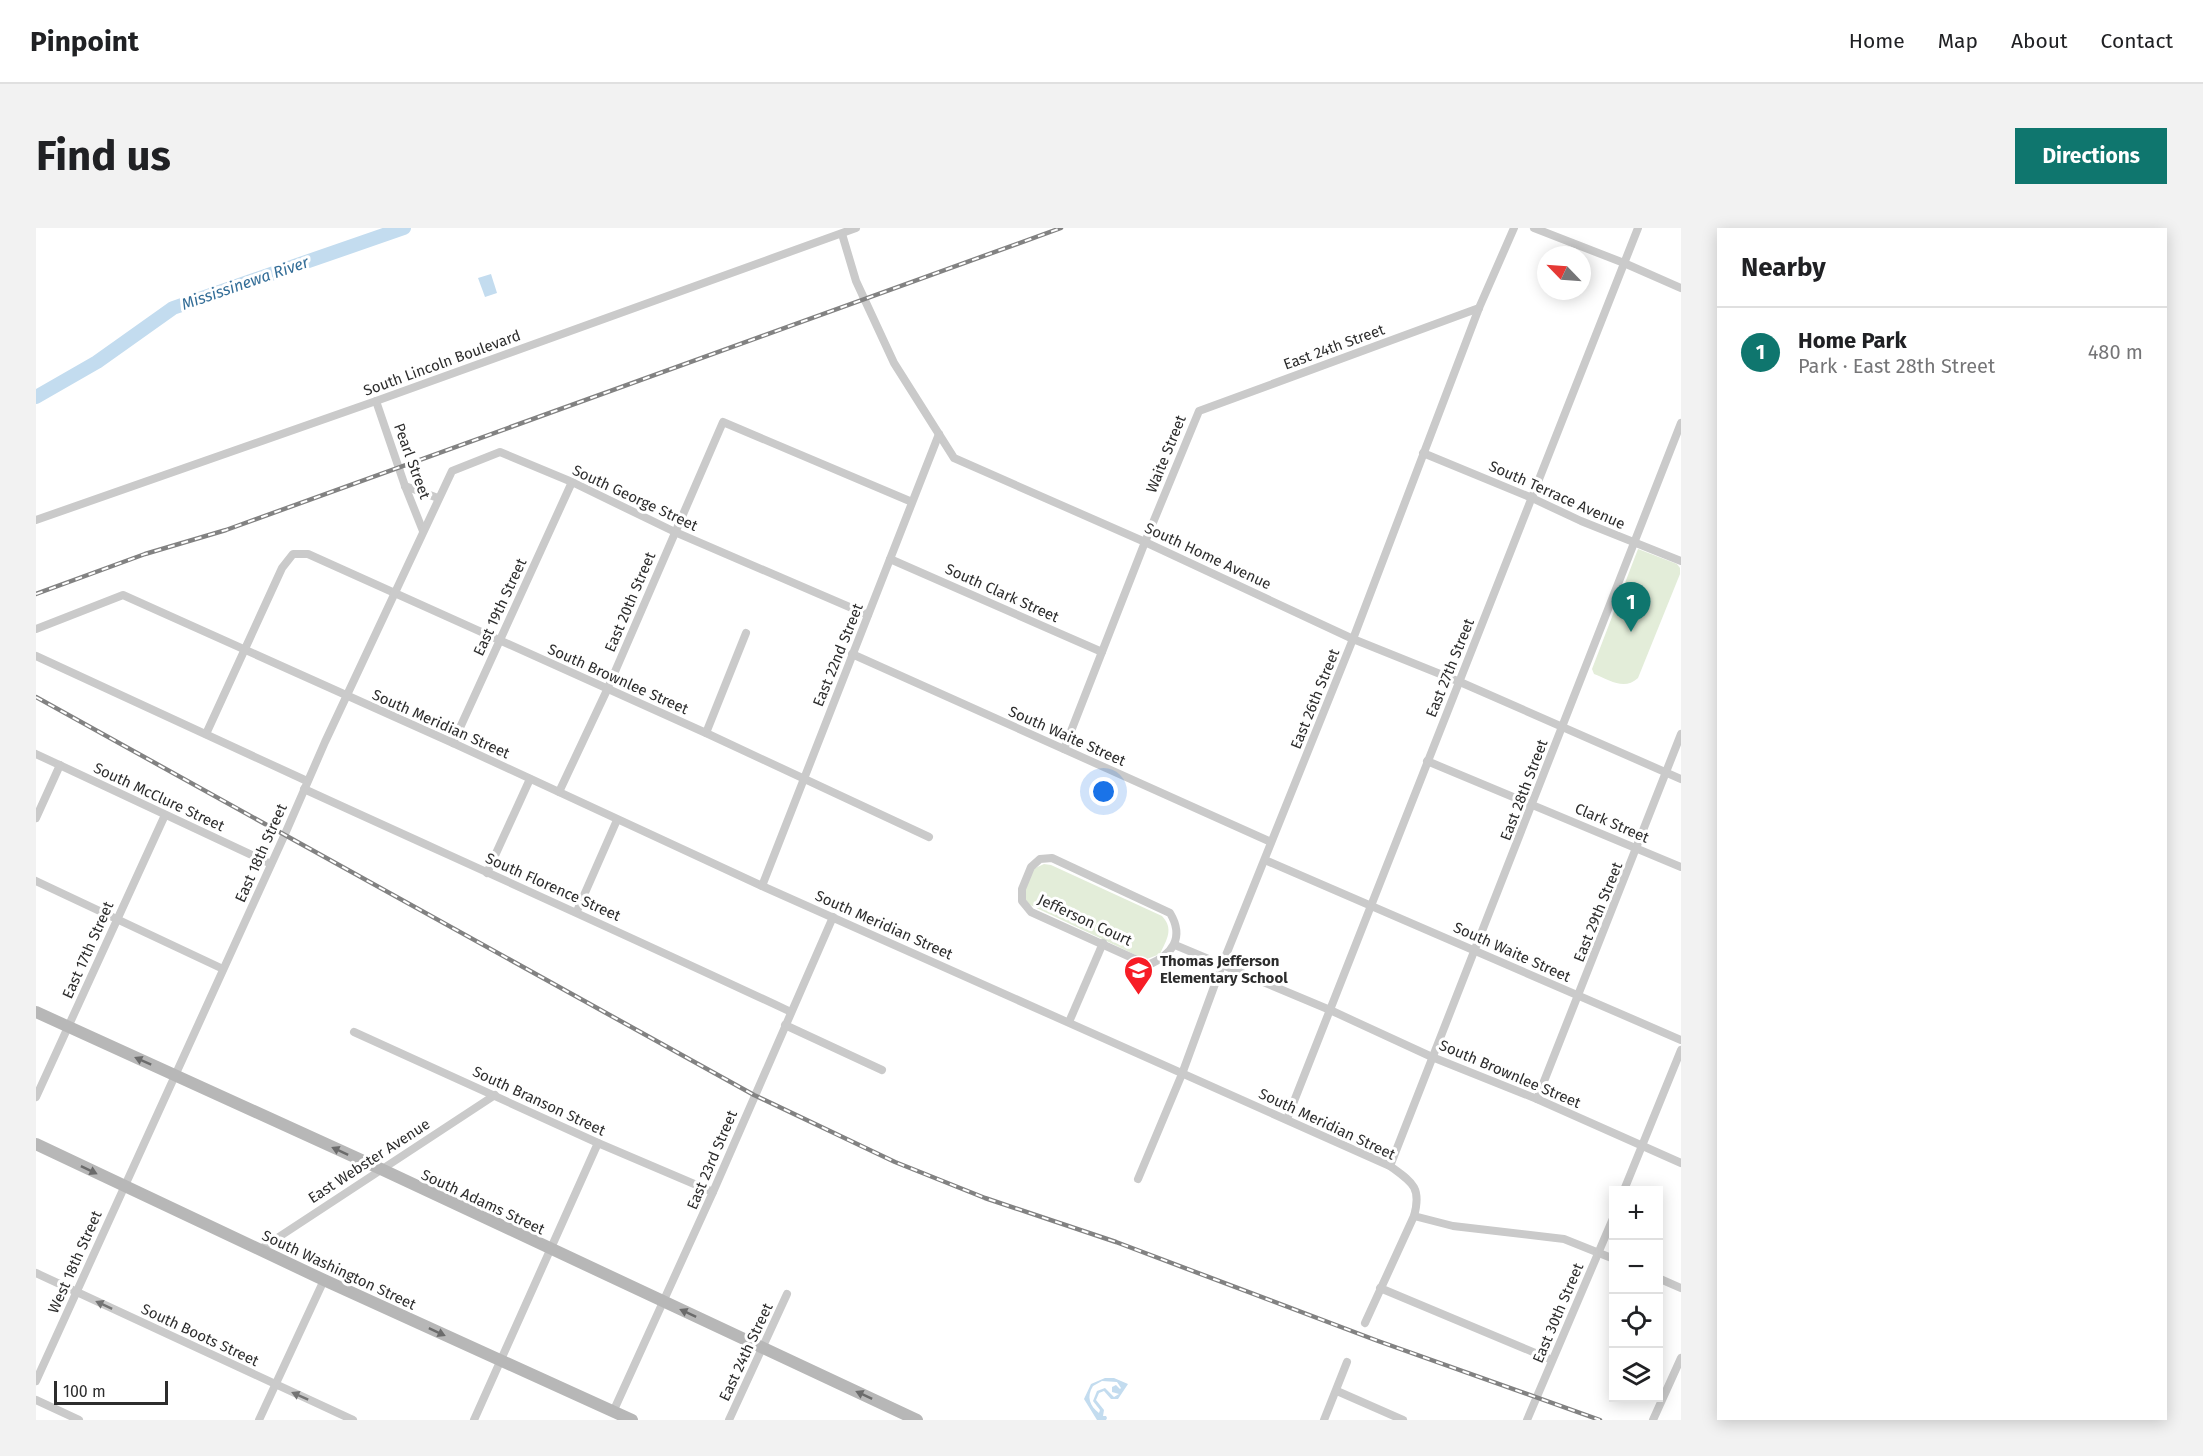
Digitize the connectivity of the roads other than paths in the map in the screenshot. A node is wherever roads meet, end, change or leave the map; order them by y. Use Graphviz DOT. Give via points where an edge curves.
graph roads {
  1 [pos="856,228"];
  2 [pos="1514,228"];
  3 [pos="1534,228"];
  4 [pos="1638,228"];
  5 [pos="842,234"];
  6 [pos="1624,263"];
  7 [pos="1681,288"];
  8 [pos="1479,308"];
  9 [pos="376,401"];
  10 [pos="1199,411"];
  11 [pos="1681,423"];
  12 [pos="939,434"];
  13 [pos="1424,453"];
  14 [pos="572,482"];
  15 [pos="405,486"];
  16 [pos="438,498"];
  17 [pos="1532,498"];
  18 [pos="912,502"];
  19 [pos="36,520"];
  20 [pos="423,531"];
  21 [pos="675,532"];
  22 [pos="1145,542"];
  23 [pos="1633,543"];
  24 [pos="890,559"];
  25 [pos="1681,561"];
  26 [pos="395,592"];
  27 [pos="868,615"];
  28 [pos="36,629"];
  29 [pos="746,633"];
  30 [pos="500,639"];
  31 [pos="1353,639"];
  32 [pos="245,649"];
  33 [pos="1102,652"];
  34 [pos="852,654"];
  35 [pos="36,656"];
  36 [pos="1460,682"];
  37 [pos="607,690"];
  38 [pos="347,697"];
  39 [pos="1562,727"];
  40 [pos="706,733"];
  41 [pos="206,734"];
  42 [pos="1681,735"];
  43 [pos="453,743"];
  44 [pos="1064,749"];
  45 [pos="36,754"];
  46 [pos="1427,761"];
  47 [pos="60,765"];
  48 [pos="1666,772"];
  49 [pos="530,779"];
  50 [pos="804,779"];
  51 [pos="1681,779"];
  52 [pos="305,785"];
  53 [pos="559,792"];
  54 [pos="1533,804"];
  55 [pos="165,815"];
  56 [pos="36,818"];
  57 [pos="617,820"];
  58 [pos="929,837"];
  59 [pos="1271,842"];
  60 [pos="1638,848"];
  61 [pos="1265,860"];
  62 [pos="271,864"];
  63 [pos="1681,867"];
  64 [pos="487,873"];
  65 [pos="36,881"];
  66 [pos="762,886"];
  67 [pos="1371,907"];
  68 [pos="577,911"];
  69 [pos="832,917"];
  70 [pos="117,919"];
  71 [pos="1103,943"];
  72 [pos="1175,945"];
  73 [pos="1475,950"];
  74 [pos="1222,965"];
  75 [pos="223,969"];
  76 [pos="1579,996"];
  77 [pos="1330,1010"];
  78 [pos="36,1012"];
  79 [pos="791,1012"];
  80 [pos="1069,1022"];
  81 [pos="785,1025"];
  82 [pos="68,1027"];
  83 [pos="354,1032"];
  84 [pos="1681,1040"];
  85 [pos="1681,1050"];
  86 [pos="1432,1057"];
  87 [pos="882,1070"];
  88 [pos="1182,1074"];
  89 [pos="175,1075"];
  90 [pos="495,1095"];
  91 [pos="36,1097"];
  92 [pos="1537,1098"];
  93 [pos="1287,1119"];
  94 [pos="598,1143"];
  95 [pos="36,1144"];
  96 [pos="1642,1146"];
  97 [pos="1681,1163"];
  98 [pos="1390,1166"];
  99 [pos="381,1169"];
  100 [pos="1138,1179"];
  101 [pos="1626,1186"];
  102 [pos="124,1187"];
  103 [pos="713,1192"];
  104 [pos="1414,1216"];
  105 [pos="1609,1228"];
  106 [pos="260,1250"];
  107 [pos="550,1250"];
  108 [pos="1599,1252"];
  109 [pos="1609,1257"];
  110 [pos="36,1273"];
  111 [pos="324,1280"];
  112 [pos="1663,1280"];
  113 [pos="1380,1288"];
  114 [pos="1681,1288"];
  115 [pos="76,1292"];
  116 [pos="787,1294"];
  117 [pos="664,1301"];
  118 [pos="1365,1323"];
  119 [pos="763,1348"];
  120 [pos="1681,1358"];
  121 [pos="1552,1360"];
  122 [pos="501,1361"];
  123 [pos="1347,1362"];
  124 [pos="36,1381"];
  125 [pos="276,1385"];
  126 [pos="1337,1391"];
  127 [pos="36,1400"];
  128 [pos="613,1412"];
  129 [pos="79,1420"];
  130 [pos="259,1420"];
  131 [pos="353,1420"];
  132 [pos="474,1420"];
  133 [pos="632,1420"];
  134 [pos="729,1420"];
  135 [pos="917,1420"];
  136 [pos="1324,1420"];
  137 [pos="1403,1420"];
  138 [pos="1527,1420"];
  139 [pos="1653,1420"];
  1 -- 5 [label="street, South Lincoln Boulevard"];
  2 -- 8 [label="street, East 26th Street"];
  3 -- 6 [label="street"];
  4 -- 6 [label="street, East 27th Street"];
  5 -- 9 [label="street, South Lincoln Boulevard"];
  5 -- 12 [label="street, South Home Avenue" via="856,281 894,363"];
  6 -- 7 [label="street"];
  6 -- 17 [label="street, East 27th Street"];
  8 -- 10 [label="street, East 24th Street"];
  8 -- 13 [label="street, East 26th Street"];
  9 -- 15 [label="street, Pearl Street"];
  9 -- 19 [label="street, South Lincoln Boulevard"];
  10 -- 22 [label="street, Waite Street"];
  11 -- 23 [label="street, East 28th Street"];
  12 -- 18 [label="street, East 22nd Street"];
  12 -- 22 [label="street, South Home Avenue" via="954,458"];
  13 -- 17 [label="street, South Terrace Avenue"];
  13 -- 31 [label="street, East 26th Street"];
  14 -- 16 [label="street, South George Street" via="500,452 452,471"];
  14 -- 21 [label="street, South George Street"];
  14 -- 30 [label="street, East 19th Street"];
  15 -- 16 [label="street"];
  15 -- 20 [label="street, Pearl Street"];
  16 -- 20 [label="street, South George Street"];
  17 -- 23 [label="street, South Terrace Avenue"];
  17 -- 36 [label="street, East 27th Street"];
  18 -- 21 [label="street, East 20th Street" via="723,422"];
  18 -- 24 [label="street, East 22nd Street"];
  20 -- 26 [label="street, East 18th Street"];
  21 -- 27 [label="street, South George Street"];
  21 -- 37 [label="street, East 20th Street"];
  22 -- 31 [label="street, South Home Avenue"];
  22 -- 33 [label="street"];
  23 -- 25 [label="street, South Terrace Avenue"];
  23 -- 39 [label="street, East 28th Street"];
  24 -- 27 [label="street, East 22nd Street"];
  24 -- 33 [label="street, South Clark Street"];
  26 -- 30 [label="street, South Brownlee Street"];
  26 -- 32 [label="street, South Brownlee Street" via="308,554 293,554 282,568"];
  26 -- 38 [label="street, East 18th Street"];
  27 -- 34 [label="street, East 22nd Street"];
  28 -- 32 [label="street, South Meridian Street" via="123,595"];
  29 -- 40 [label="street"];
  30 -- 37 [label="street, South Brownlee Street"];
  30 -- 43 [label="street, East 19th Street"];
  31 -- 36 [label="street, South Home Avenue"];
  31 -- 59 [label="street, East 26th Street"];
  32 -- 38 [label="street, South Meridian Street"];
  32 -- 41 [label="street"];
  33 -- 44 [label="street"];
  34 -- 44 [label="street, South Waite Street"];
  34 -- 50 [label="street, East 22nd Street"];
  35 -- 41 [label="street, South Florence Street"];
  36 -- 39 [label="street, South Home Avenue"];
  36 -- 46 [label="street, East 27th Street"];
  37 -- 40 [label="street, South Brownlee Street"];
  37 -- 53 [label="street, East 20th Street"];
  38 -- 43 [label="street, South Meridian Street"];
  38 -- 52 [label="street, East 18th Street"];
  39 -- 48 [label="street, South Home Avenue"];
  39 -- 54 [label="street, East 28th Street"];
  40 -- 50 [label="street, South Brownlee Street"];
  41 -- 52 [label="street, South Florence Street"];
  42 -- 48 [label="street, East 29th Street"];
  43 -- 49 [label="street, South Meridian Street"];
  44 -- 59 [label="street, South Waite Street"];
  45 -- 47 [label="street, South McClure Street"];
  46 -- 54 [label="street"];
  46 -- 67 [label="street, East 27th Street"];
  47 -- 55 [label="street, South McClure Street"];
  47 -- 56 [label="street"];
  48 -- 51 [label="street, South Home Avenue"];
  48 -- 60 [label="street, East 29th Street"];
  49 -- 53 [label="street, South Meridian Street"];
  49 -- 64 [label="street"];
  50 -- 58 [label="street, South Brownlee Street"];
  50 -- 66 [label="street, East 22nd Street"];
  52 -- 62 [label="street, East 18th Street"];
  52 -- 64 [label="street, South Florence Street"];
  53 -- 57 [label="street, South Meridian Street"];
  54 -- 60 [label="street, Clark Street"];
  54 -- 73 [label="street, East 28th Street"];
  55 -- 62 [label="street, South McClure Street"];
  55 -- 70 [label="street, East 17th Street"];
  57 -- 66 [label="street, South Meridian Street"];
  57 -- 68 [label="street"];
  59 -- 61 [label="street, East 26th Street"];
  60 -- 63 [label="street, Clark Street"];
  60 -- 76 [label="street, East 29th Street"];
  61 -- 67 [label="street, South Waite Street"];
  61 -- 74 [label="street, East 26th Street"];
  62 -- 75 [label="street, East 18th Street"];
  64 -- 68 [label="street, South Florence Street"];
  65 -- 70 [label="street"];
  66 -- 69 [label="street, South Meridian Street"];
  67 -- 73 [label="street, South Waite Street"];
  67 -- 77 [label="street, East 27th Street"];
  68 -- 79 [label="street, South Florence Street"];
  69 -- 79 [label="street, East 23rd Street"];
  69 -- 80 [label="street, South Meridian Street"];
  70 -- 75 [label="street"];
  70 -- 82 [label="street, East 17th Street"];
  71 -- 72 [label="street, Jefferson Court" via="1148,965 1163,958"];
  71 -- 72 [label="street, Jefferson Court" via="1031,912 1022,901 1031,867 1040,859 1052,858 1170,913 1177,924"];
  71 -- 80 [label="street"];
  72 -- 74 [label="street, South Brownlee Street"];
  73 -- 76 [label="street, South Waite Street"];
  73 -- 86 [label="street, East 28th Street"];
  74 -- 77 [label="street, South Brownlee Street"];
  74 -- 88 [label="street, East 26th Street"];
  75 -- 89 [label="street, East 18th Street"];
  76 -- 84 [label="street, South Waite Street"];
  76 -- 92 [label="street, East 29th Street"];
  77 -- 86 [label="street, South Brownlee Street"];
  77 -- 93 [label="street, East 27th Street"];
  78 -- 82 [label="main road, South Adams Street"];
  79 -- 81 [label="street, East 23rd Street"];
  80 -- 88 [label="street, South Meridian Street"];
  81 -- 87 [label="street"];
  81 -- 103 [label="street, East 23rd Street"];
  89 -- 82 [label="main road, South Adams Street, one-way"];
  82 -- 91 [label="street, East 17th Street"];
  83 -- 90 [label="street, South Branson Street"];
  85 -- 96 [label="street"];
  86 -- 92 [label="street, South Brownlee Street"];
  86 -- 98 [label="street, East 28th Street"];
  88 -- 93 [label="street, South Meridian Street"];
  88 -- 100 [label="street, East 26th Street"];
  99 -- 89 [label="main road, South Adams Street, one-way"];
  89 -- 102 [label="street, East 18th Street"];
  90 -- 94 [label="street, South Branson Street"];
  90 -- 99 [label="street, East Webster Avenue"];
  92 -- 96 [label="street, South Brownlee Street"];
  93 -- 98 [label="street, South Meridian Street"];
  94 -- 103 [label="street, South Branson Street"];
  94 -- 107 [label="street"];
  95 -- 102 [label="main road, South Washington Street, one-way"];
  96 -- 97 [label="street, South Brownlee Street"];
  96 -- 101 [label="street"];
  98 -- 104 [label="street, South Meridian Street" via="1413,1183 1419,1199"];
  99 -- 106 [label="street, East Webster Avenue"];
  99 -- 107 [label="main road, South Adams Street"];
  102 -- 106 [label="main road, South Washington Street"];
  102 -- 115 [label="street, West 18th Street"];
  103 -- 117 [label="street, East 23rd Street"];
  104 -- 108 [label="street" via="1453,1226 1564,1239"];
  104 -- 113 [label="street"];
  105 -- 108 [label="street, East 30th Street"];
  106 -- 111 [label="main road, South Washington Street"];
  107 -- 117 [label="main road, South Adams Street"];
  107 -- 122 [label="street"];
  108 -- 109 [label="street"];
  108 -- 121 [label="street, East 30th Street"];
  110 -- 115 [label="street, South Boots Street"];
  111 -- 122 [label="main road, South Washington Street, one-way"];
  111 -- 125 [label="street"];
  112 -- 114 [label="street"];
  113 -- 118 [label="street"];
  113 -- 121 [label="street"];
  115 -- 124 [label="street, West 18th Street"];
  125 -- 115 [label="street, South Boots Street, one-way"];
  116 -- 119 [label="street, East 24th Street"];
  119 -- 117 [label="main road, South Adams Street, one-way"];
  117 -- 128 [label="street, East 23rd Street"];
  119 -- 134 [label="street, East 24th Street"];
  135 -- 119 [label="main road, South Adams Street, one-way"];
  120 -- 139 [label="street"];
  121 -- 138 [label="street, East 30th Street"];
  122 -- 128 [label="main road, South Washington Street"];
  122 -- 132 [label="street"];
  123 -- 126 [label="street"];
  125 -- 130 [label="street"];
  131 -- 125 [label="street, South Boots Street, one-way"];
  126 -- 136 [label="street"];
  126 -- 137 [label="street"];
  127 -- 129 [label="street"];
  128 -- 133 [label="main road, South Washington Street"];
}
